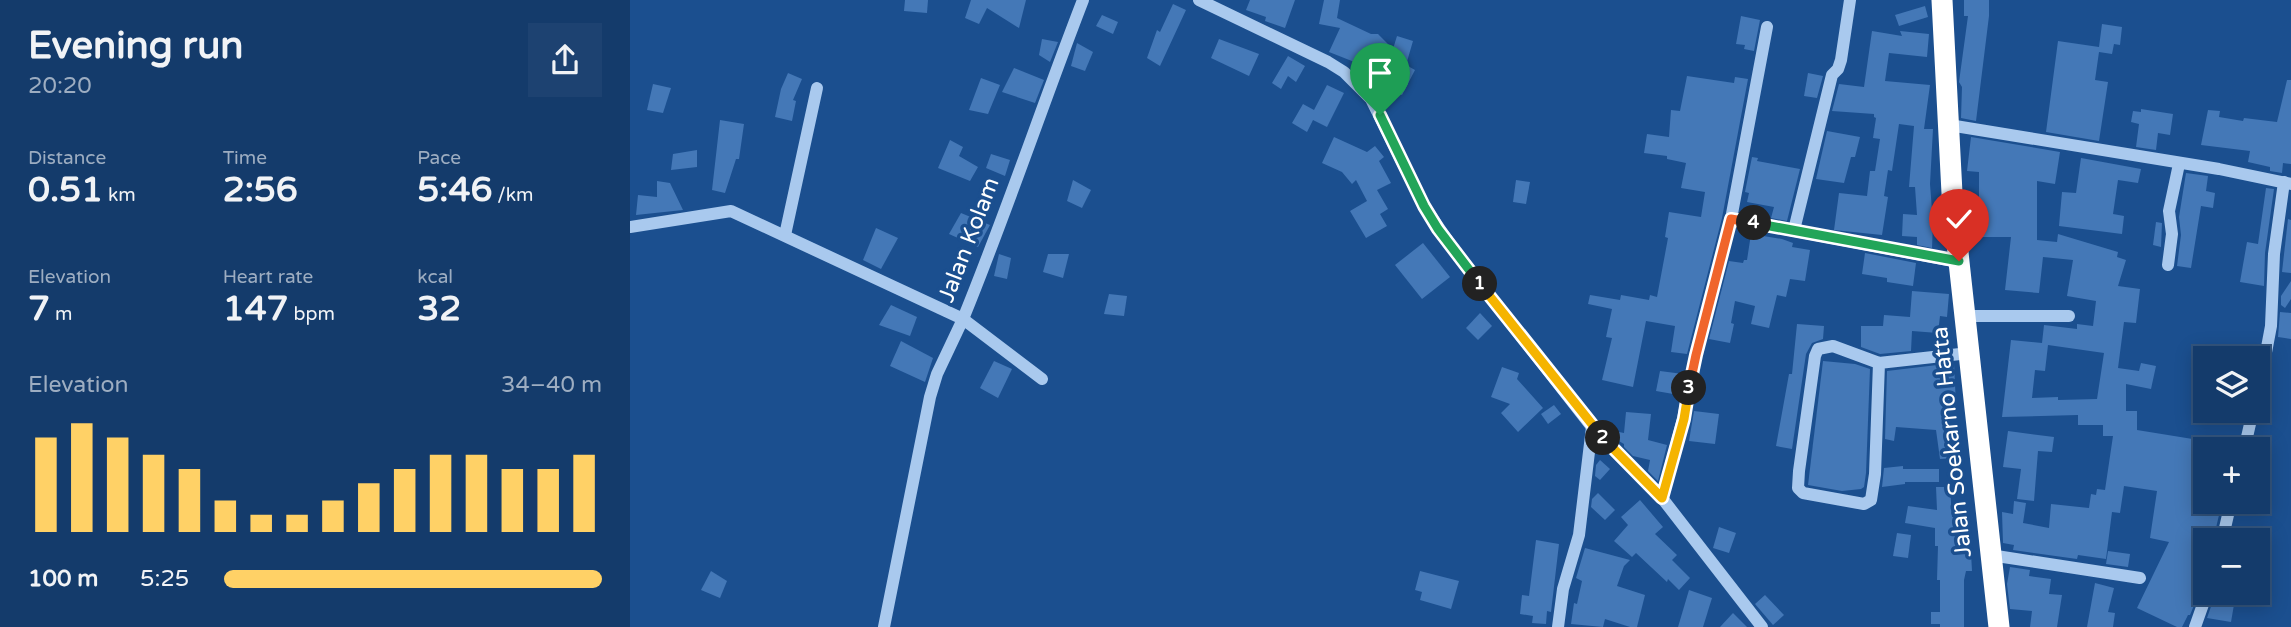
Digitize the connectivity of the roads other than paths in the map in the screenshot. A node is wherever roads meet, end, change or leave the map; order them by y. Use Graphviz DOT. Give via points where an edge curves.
graph roads {
  1 [pos="1083,0"];
  2 [pos="1199,0"];
  3 [pos="1850,0"];
  4 [pos="1942,0"];
  5 [pos="1768,27"];
  6 [pos="817,88"];
  7 [pos="1949,125"];
  8 [pos="2179,164"];
  9 [pos="2288,183"];
  10 [pos="1731,219"];
  11 [pos="630,227"];
  12 [pos="1794,230"];
  13 [pos="785,235"];
  14 [pos="1959,261"];
  15 [pos="2168,265"];
  16 [pos="1965,316"];
  17 [pos="2069,316"];
  18 [pos="963,319"];
  19 [pos="2267,346"];
  20 [pos="1969,353"];
  21 [pos="1879,363"];
  22 [pos="1042,379"];
  23 [pos="1592,427"];
  24 [pos="1662,498"];
  25 [pos="1990,555"];
  26 [pos="2140,578"];
  27 [pos="2203,605"];
  28 [pos="884,627"];
  29 [pos="1558,627"];
  30 [pos="1762,627"];
  31 [pos="1999,627"];
  32 [pos="2195,627"];
  1 -- 18 [label="street, Jalan Kolam"];
  2 -- 23 [label="street" via="1328,62 1358,85 1380,115 1438,229"];
  3 -- 12 [label="street" via="1841,60 1832,75"];
  4 -- 7 [label="highway, Jalan Soekarno Hatta"];
  5 -- 10 [label="street"];
  6 -- 13 [label="street"];
  7 -- 8 [label="street"];
  7 -- 14 [label="highway, Jalan Soekarno Hatta"];
  8 -- 9 [label="street"];
  8 -- 15 [label="street" via="2169,211"];
  9 -- 19 [label="street" via="2274,254"];
  10 -- 12 [label="street"];
  10 -- 24 [label="street"];
  11 -- 13 [label="street, Jalan Kolam" via="727,211"];
  12 -- 14 [label="street"];
  13 -- 18 [label="street, Jalan Kolam"];
  14 -- 16 [label="highway, Jalan Soekarno Hatta"];
  16 -- 17 [label="street"];
  16 -- 20 [label="highway, Jalan Soekarno Hatta"];
  18 -- 22 [label="street"];
  18 -- 28 [label="street" via="930,397"];
  20 -- 21 [label="street"];
  20 -- 25 [label="highway, Jalan Soekarno Hatta"];
  21 -- 21 [label="street" via="1833,345 1818,349 1798,480 1803,493 1864,504 1871,500"];
  23 -- 24 [label="street"];
  23 -- 29 [label="street" via="1579,535 1563,589"];
  24 -- 30 [label="street"];
  25 -- 26 [label="street"];
  25 -- 31 [label="highway, Jalan Soekarno Hatta"];
  27 -- 32 [label="street"];
}
